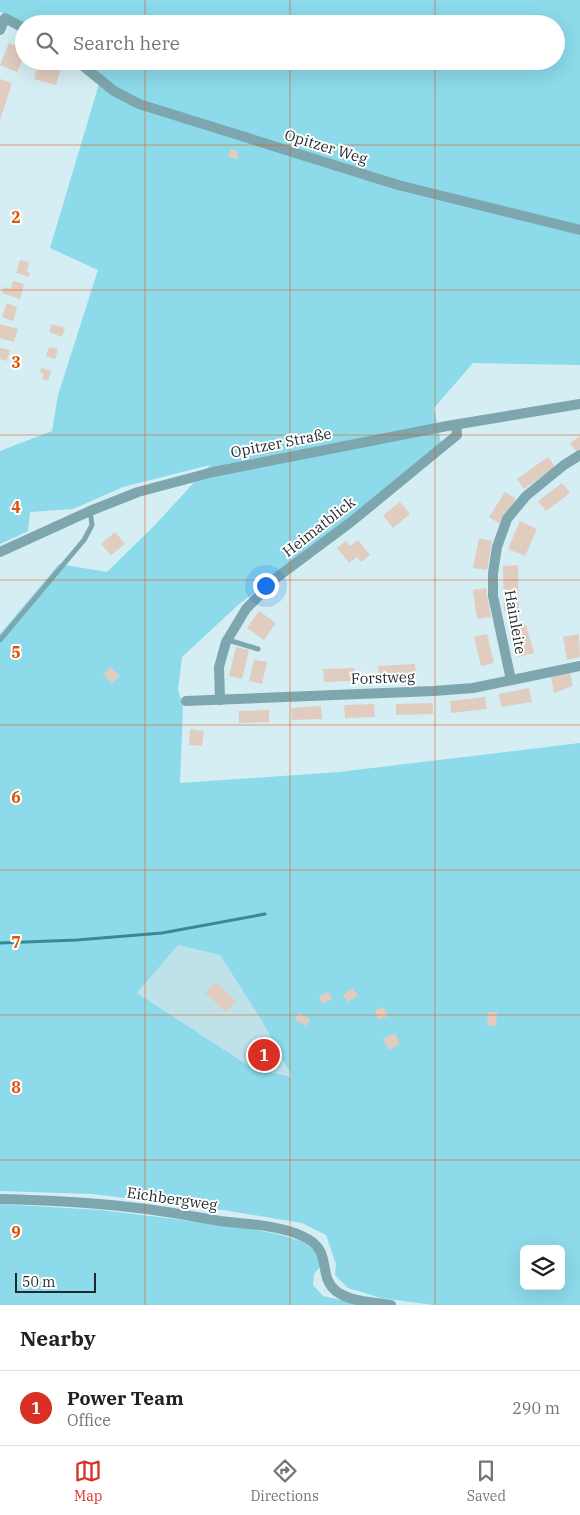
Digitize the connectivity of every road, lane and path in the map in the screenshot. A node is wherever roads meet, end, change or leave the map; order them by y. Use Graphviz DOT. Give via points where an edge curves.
graph roads {
  1 [pos="15,23"];
  2 [pos="0,30"];
  3 [pos="88,70"];
  4 [pos="580,230"];
  5 [pos="580,404"];
  6 [pos="456,425"];
  7 [pos="580,455"];
  8 [pos="90,511"];
  9 [pos="0,552"];
  10 [pos="0,640"];
  11 [pos="228,640"];
  12 [pos="258,649"];
  13 [pos="580,666"];
  14 [pos="511,680"];
  15 [pos="220,700"];
  16 [pos="186,701"];
  17 [pos="0,1199"];
  18 [pos="391,1305"];
  1 -- 2 [label="street" via="5,18"];
  3 -- 4 [label="street, Opitzer Weg" via="114,91 139,104 398,185"];
  5 -- 6 [label="street, Opitzer Straße"];
  6 -- 8 [label="street, Opitzer Straße" via="213,472 138,492"];
  6 -- 11 [label="street, Heimatblick" via="458,435 276,578 246,609"];
  7 -- 14 [label="street, Hainleite" via="526,496 507,520 497,547 493,596"];
  8 -- 9 [label="street, Opitzer Straße"];
  8 -- 10 [label="lane" via="92,525 84,540"];
  11 -- 12 [label="lane"];
  11 -- 15 [label="street, Heimatblick" via="219,667"];
  13 -- 14 [label="street, Forstweg"];
  14 -- 15 [label="street, Forstweg" via="473,688 434,691"];
  15 -- 16 [label="street, Forstweg"];
  17 -- 18 [label="street, Eichbergweg" via="129,1207 276,1228 302,1236 320,1249 326,1277 336,1292"];
}
